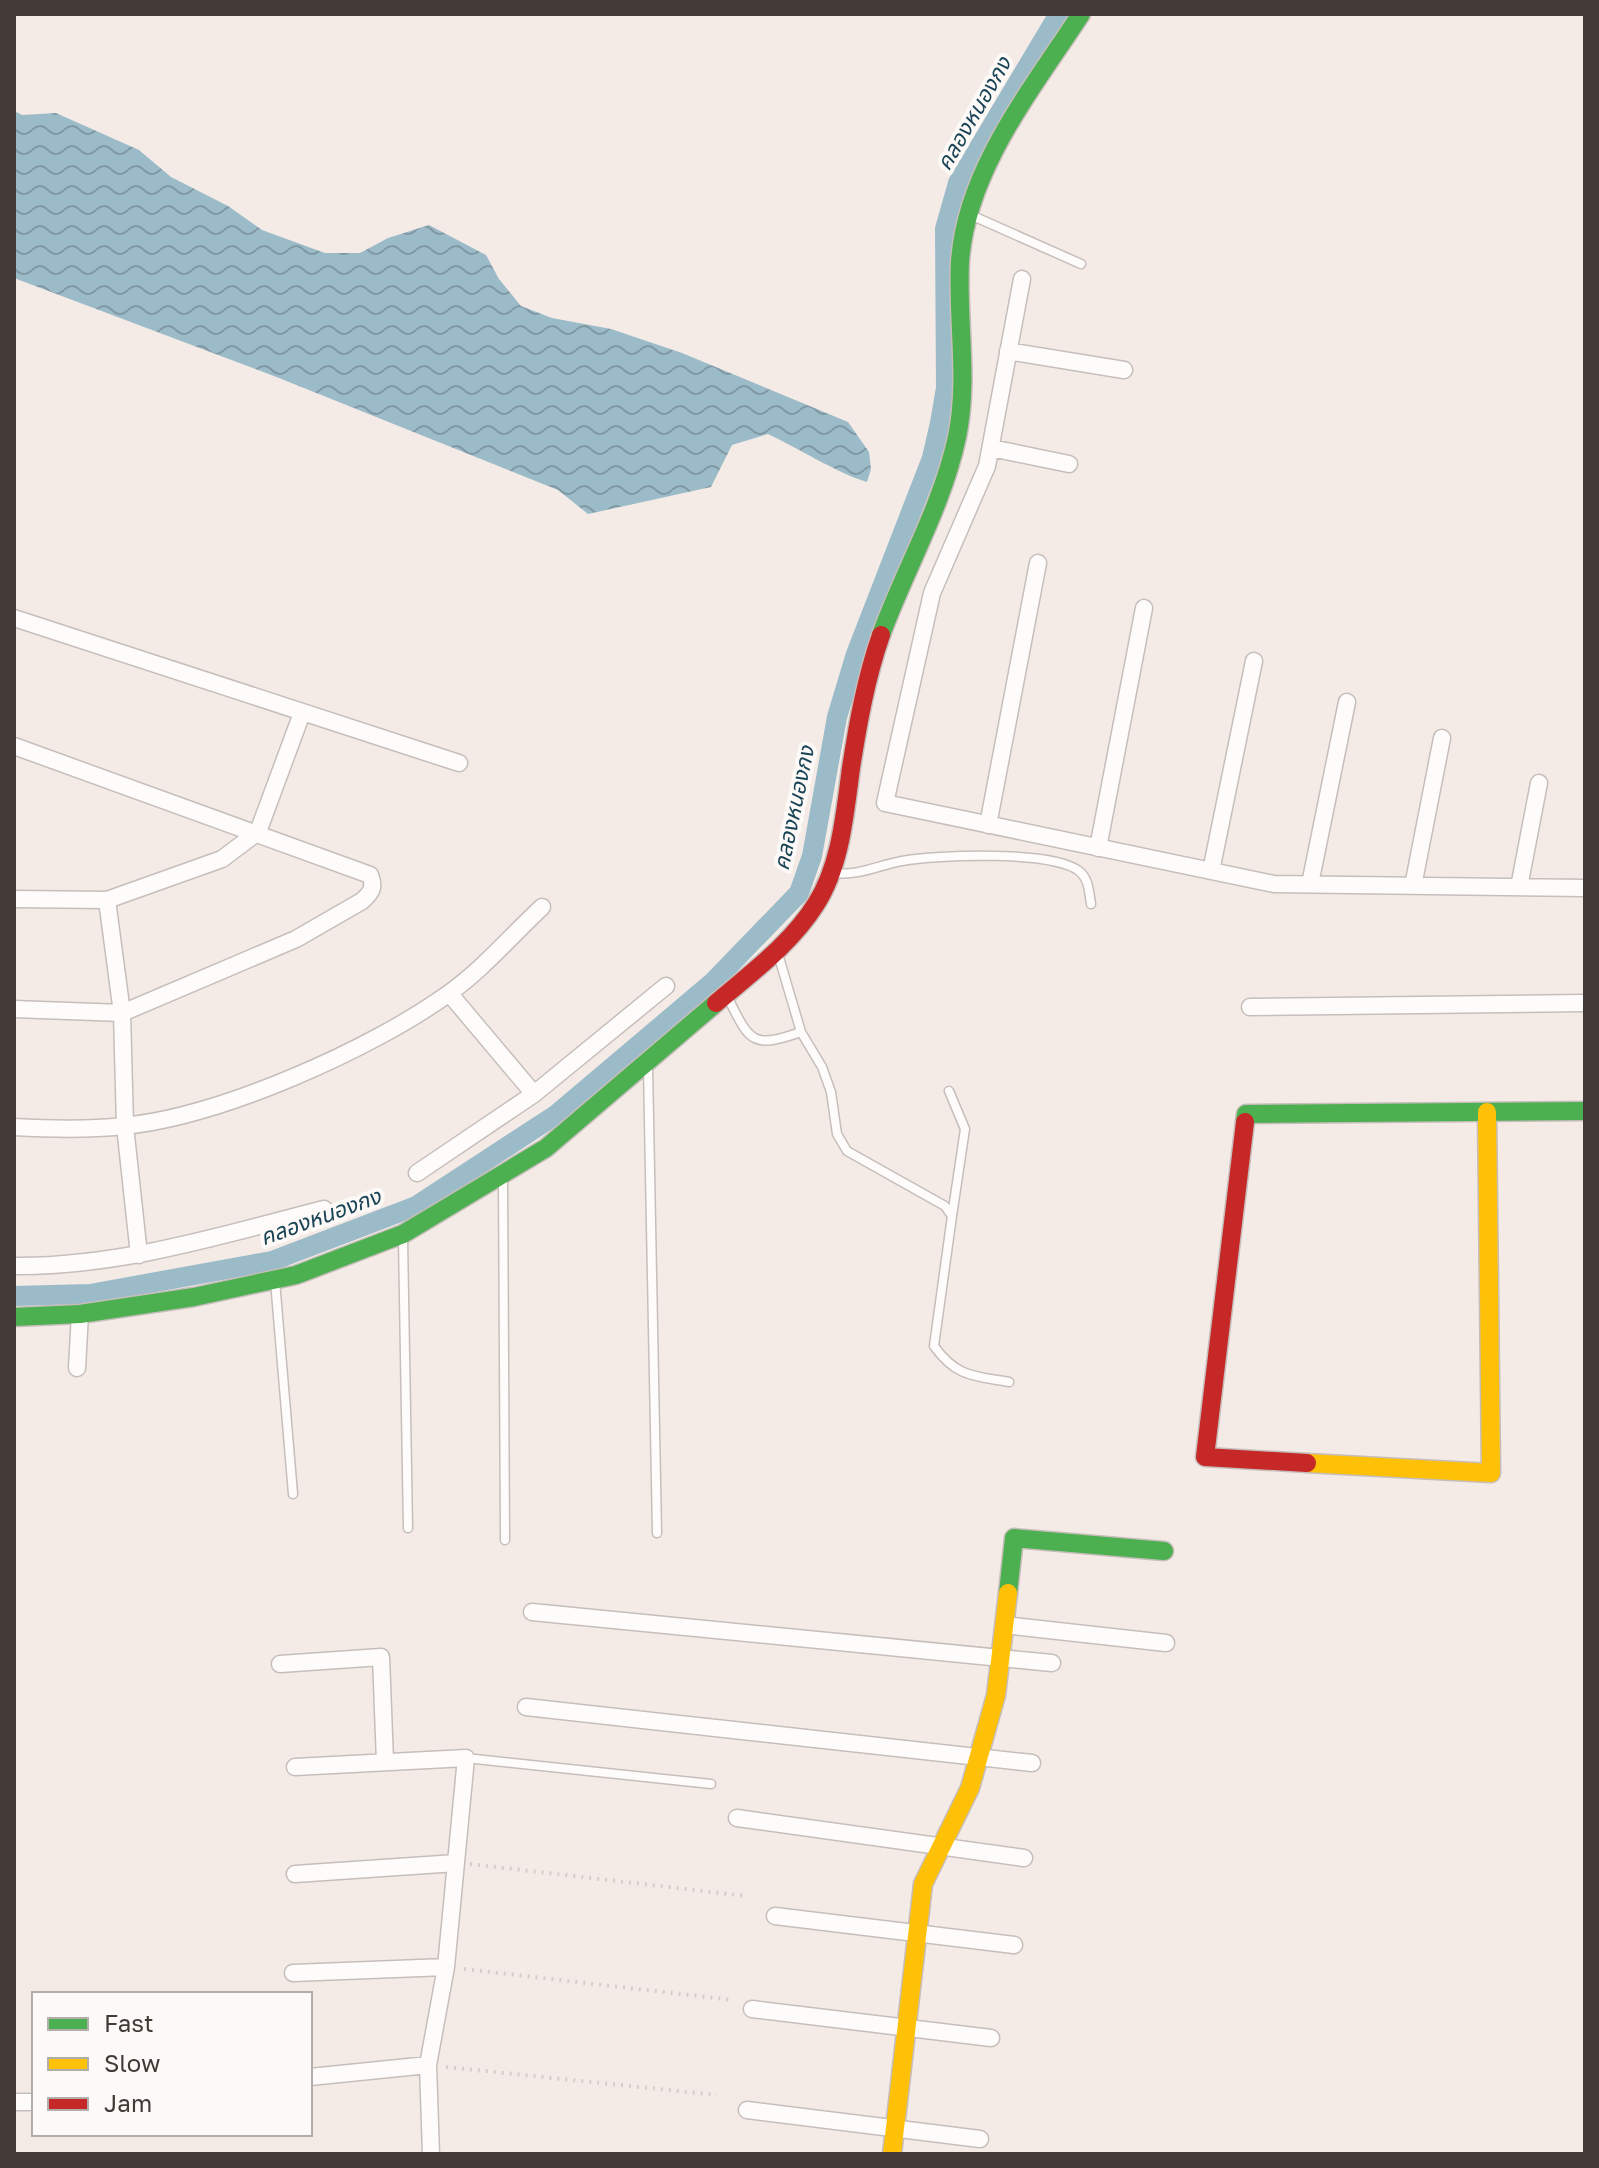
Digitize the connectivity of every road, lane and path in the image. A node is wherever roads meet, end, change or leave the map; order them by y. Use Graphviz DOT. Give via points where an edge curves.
graph roads {
  1 [pos="1081,14"];
  2 [pos="969,214"];
  3 [pos="1081,264"];
  4 [pos="1022,279"];
  5 [pos="1008,351"];
  6 [pos="1124,370"];
  7 [pos="991,448"];
  8 [pos="1069,464"];
  9 [pos="1038,563"];
  10 [pos="1144,608"];
  11 [pos="14,618"];
  12 [pos="1254,661"];
  13 [pos="1347,702"];
  14 [pos="302,713"];
  15 [pos="1442,738"];
  16 [pos="14,746"];
  17 [pos="459,763"];
  18 [pos="1539,783"];
  19 [pos="988,825"];
  20 [pos="258,832"];
  21 [pos="1098,848"];
  22 [pos="1211,871"];
  23 [pos="831,872"];
  24 [pos="1310,884"];
  25 [pos="1413,886"];
  26 [pos="1519,887"];
  27 [pos="1585,888"];
  28 [pos="14,899"];
  29 [pos="107,900"];
  30 [pos="1091,904"];
  31 [pos="542,907"];
  32 [pos="777,951"];
  33 [pos="666,986"];
  34 [pos="449,993"];
  35 [pos="726,994"];
  36 [pos="1585,1003"];
  37 [pos="1250,1007"];
  38 [pos="14,1009"];
  39 [pos="122,1013"];
  40 [pos="801,1032"];
  41 [pos="648,1063"];
  42 [pos="949,1091"];
  43 [pos="534,1094"];
  44 [pos="1585,1111"];
  45 [pos="1487,1112"];
  46 [pos="125,1126"];
  47 [pos="14,1127"];
  48 [pos="417,1173"];
  49 [pos="503,1173"];
  50 [pos="324,1209"];
  51 [pos="952,1216"];
  52 [pos="403,1234"];
  53 [pos="139,1255"];
  54 [pos="14,1266"];
  55 [pos="275,1280"];
  56 [pos="80,1314"];
  57 [pos="14,1317"];
  58 [pos="77,1368"];
  59 [pos="1009,1382"];
  60 [pos="293,1494"];
  61 [pos="408,1528"];
  62 [pos="657,1533"];
  63 [pos="505,1540"];
  64 [pos="1164,1551"];
  65 [pos="532,1612"];
  66 [pos="1004,1625"];
  67 [pos="1166,1643"];
  68 [pos="1000,1658"];
  69 [pos="1052,1663"];
  70 [pos="280,1664"];
  71 [pos="526,1707"];
  72 [pos="978,1757"];
  73 [pos="466,1758"];
  74 [pos="385,1762"];
  75 [pos="1032,1763"];
  76 [pos="295,1767"];
  77 [pos="711,1784"];
  78 [pos="737,1818"];
  79 [pos="941,1847"];
  80 [pos="1024,1858"];
  81 [pos="456,1863"];
  82 [pos="295,1874"];
  83 [pos="746,1896"];
  84 [pos="775,1916"];
  85 [pos="917,1933"];
  86 [pos="1014,1945"];
  87 [pos="446,1967"];
  88 [pos="293,1973"];
  89 [pos="733,2000"];
  90 [pos="752,2009"];
  91 [pos="906,2028"];
  92 [pos="991,2038"];
  93 [pos="428,2065"];
  94 [pos="312,2077"];
  95 [pos="717,2095"];
  96 [pos="747,2110"];
  97 [pos="895,2129"];
  98 [pos="980,2139"];
  99 [pos="431,2154"];
  100 [pos="892,2154"];
  1 -- 2 [label="street" via="995,149"];
  2 -- 3 [label="lane"];
  2 -- 23 [label="street" via="962,248 962,406 952,459 872,663"];
  4 -- 5 [label="street"];
  5 -- 6 [label="street"];
  5 -- 7 [label="street"];
  7 -- 8 [label="street"];
  7 -- 19 [label="street" via="932,593 885,803"];
  9 -- 19 [label="street"];
  10 -- 21 [label="street"];
  11 -- 14 [label="street"];
  12 -- 22 [label="street"];
  13 -- 24 [label="street"];
  14 -- 17 [label="street"];
  14 -- 20 [label="street"];
  15 -- 25 [label="street"];
  16 -- 20 [label="street"];
  18 -- 26 [label="street"];
  19 -- 21 [label="street"];
  20 -- 29 [label="street" via="222,859"];
  20 -- 39 [label="street" via="370,875 371,893 296,939"];
  21 -- 22 [label="street"];
  22 -- 24 [label="street" via="1274,884"];
  23 -- 30 [label="lane" via="856,873 935,856 1000,856 1077,869 1087,879"];
  23 -- 32 [label="street" via="805,920"];
  24 -- 25 [label="street"];
  25 -- 26 [label="street"];
  26 -- 27 [label="street"];
  28 -- 29 [label="street"];
  29 -- 39 [label="street"];
  31 -- 34 [label="street"];
  32 -- 35 [label="street"];
  32 -- 40 [label="lane"];
  33 -- 43 [label="street"];
  34 -- 43 [label="street"];
  34 -- 46 [label="street" via="283,1081 212,1107"];
  35 -- 40 [label="lane" via="747,1036 758,1042"];
  35 -- 41 [label="street"];
  36 -- 37 [label="street"];
  38 -- 39 [label="street"];
  39 -- 46 [label="street"];
  40 -- 51 [label="lane" via="822,1067 837,1134 847,1151 945,1206"];
  41 -- 49 [label="street" via="546,1148"];
  41 -- 62 [label="lane"];
  42 -- 51 [label="lane" via="965,1129"];
  43 -- 48 [label="street"];
  44 -- 45 [label="street"];
  45 -- 45 [label="street" via="1246,1114 1205,1457 1491,1473"];
  46 -- 47 [label="street"];
  46 -- 53 [label="street"];
  49 -- 52 [label="street"];
  49 -- 63 [label="lane"];
  50 -- 53 [label="street"];
  51 -- 59 [label="lane" via="934,1346 948,1365 964,1374"];
  52 -- 55 [label="street"];
  52 -- 61 [label="lane"];
  53 -- 54 [label="street" via="54,1267"];
  55 -- 56 [label="street"];
  55 -- 60 [label="lane"];
  56 -- 57 [label="street"];
  56 -- 58 [label="street"];
  64 -- 66 [label="street" via="1014,1538"];
  65 -- 68 [label="street"];
  66 -- 67 [label="street"];
  66 -- 68 [label="street"];
  68 -- 69 [label="street"];
  68 -- 72 [label="street" via="996,1695"];
  70 -- 74 [label="street" via="381,1657"];
  71 -- 72 [label="street"];
  72 -- 75 [label="street"];
  72 -- 79 [label="street" via="970,1788"];
  73 -- 74 [label="street"];
  73 -- 77 [label="lane"];
  73 -- 81 [label="street"];
  74 -- 76 [label="street"];
  78 -- 79 [label="street"];
  79 -- 80 [label="street"];
  79 -- 85 [label="street" via="923,1884"];
  81 -- 82 [label="street"];
  81 -- 83 [label="path"];
  81 -- 87 [label="street"];
  84 -- 85 [label="street"];
  85 -- 86 [label="street"];
  85 -- 91 [label="street"];
  87 -- 88 [label="street"];
  87 -- 89 [label="path"];
  87 -- 93 [label="street"];
  90 -- 91 [label="street"];
  91 -- 92 [label="street"];
  91 -- 97 [label="street"];
  93 -- 94 [label="street"];
  93 -- 95 [label="path"];
  93 -- 99 [label="street"];
  96 -- 97 [label="street"];
  97 -- 98 [label="street"];
  97 -- 100 [label="street"];
}
